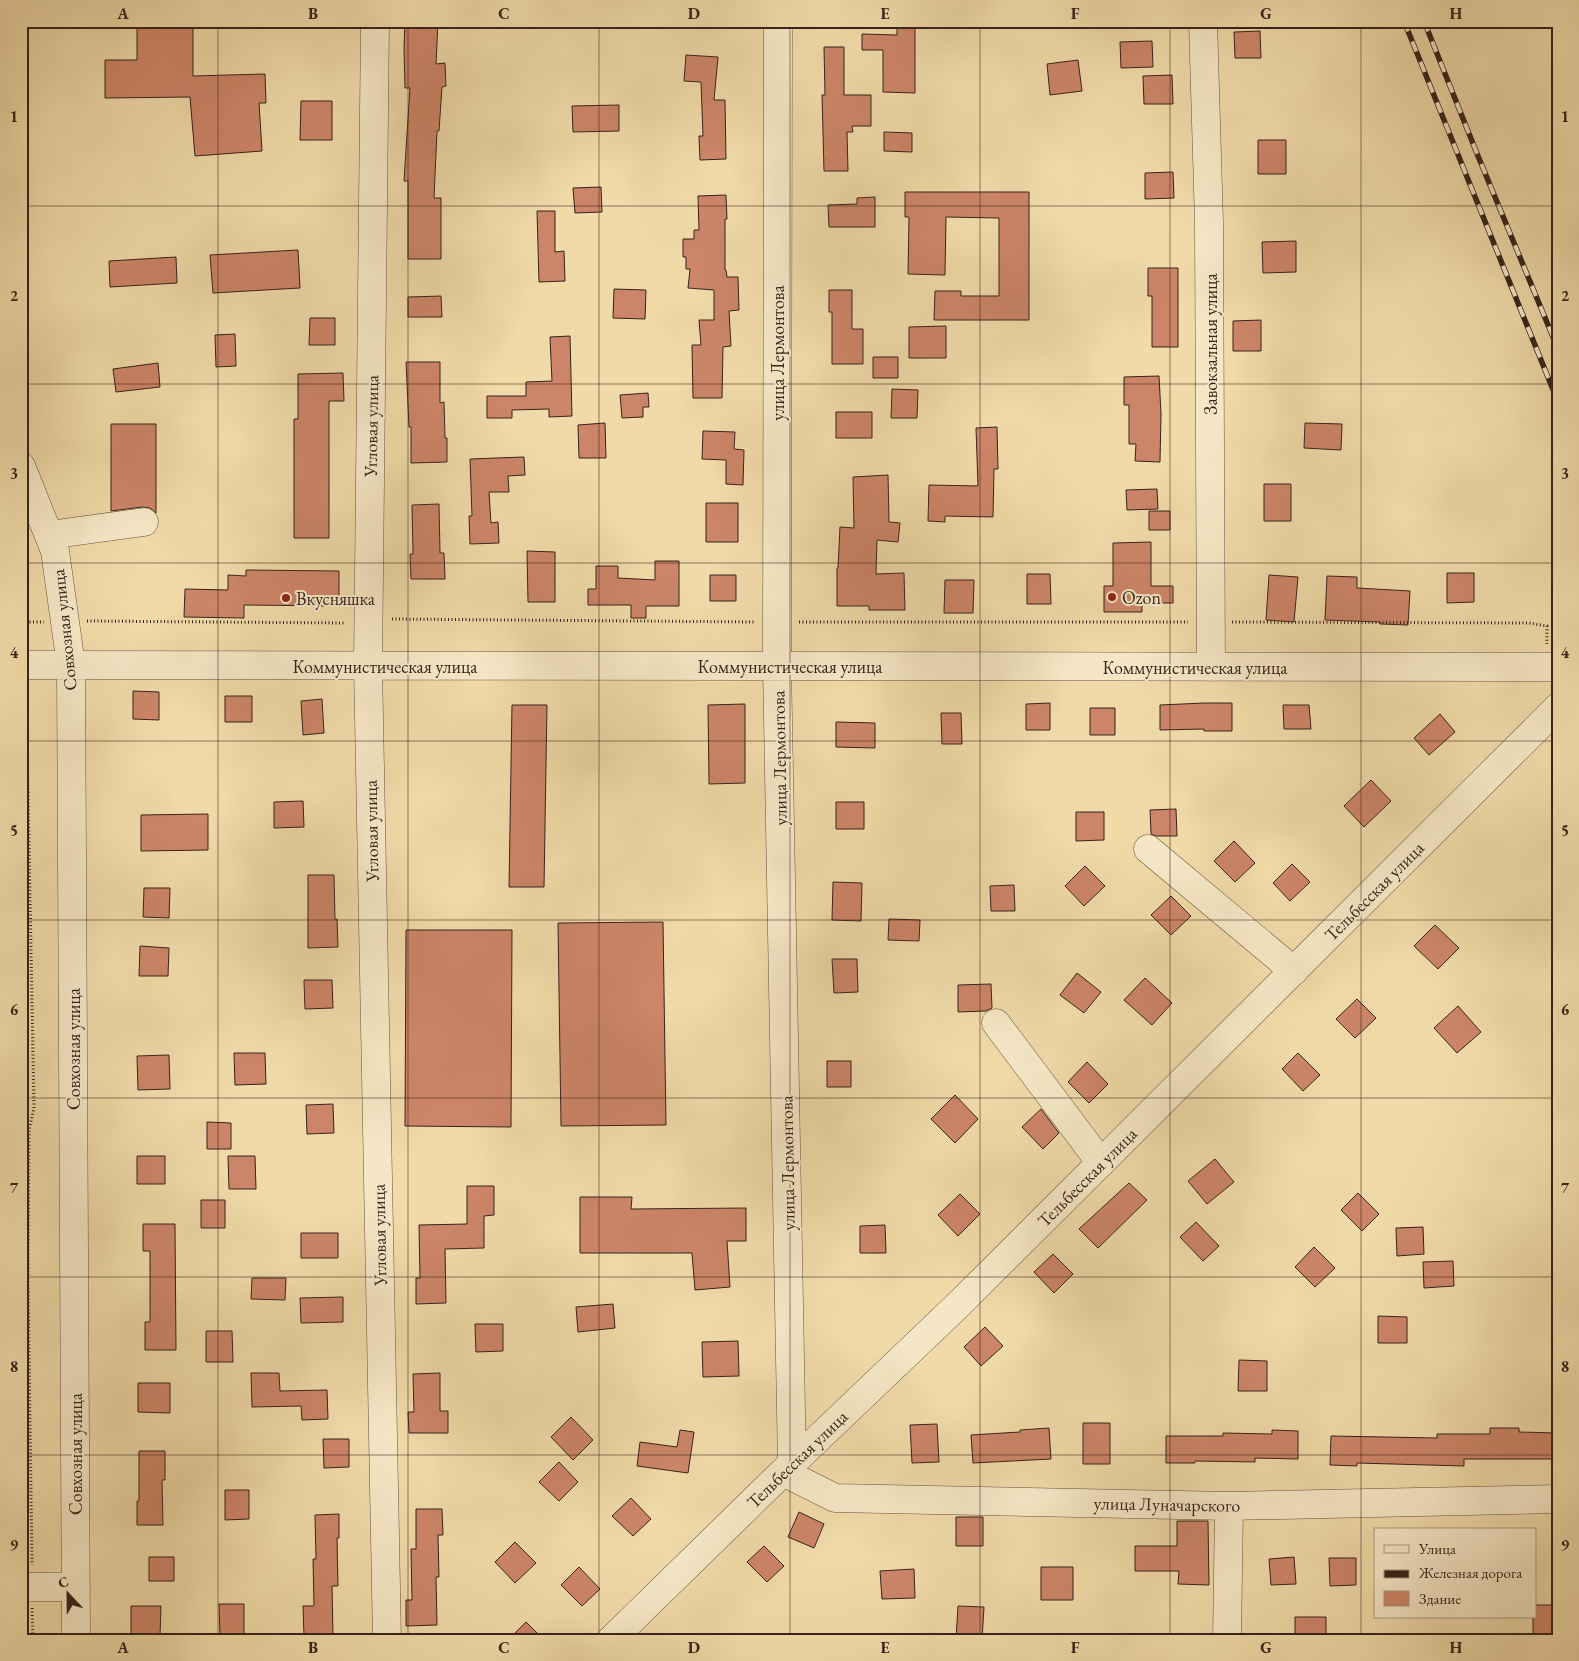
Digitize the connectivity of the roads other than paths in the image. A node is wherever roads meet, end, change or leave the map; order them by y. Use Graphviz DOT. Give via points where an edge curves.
graph roads {
  1 [pos="375,21"];
  2 [pos="778,21"];
  3 [pos="1202,21"];
  4 [pos="21,466"];
  5 [pos="144,522"];
  6 [pos="49,535"];
  7 [pos="24,665"];
  8 [pos="71,665"];
  9 [pos="368,666"];
  10 [pos="777,666"];
  11 [pos="1211,666"];
  12 [pos="1552,667"];
  13 [pos="1558,707"];
  14 [pos="1148,849"];
  15 [pos="1294,971"];
  16 [pos="996,1023"];
  17 [pos="1101,1163"];
  18 [pos="788,1468"];
  19 [pos="1558,1499"];
  20 [pos="1229,1506"];
  21 [pos="27,1587"];
  22 [pos="76,1588"];
  23 [pos="76,1640"];
  24 [pos="387,1640"];
  25 [pos="610,1640"];
  26 [pos="1227,1640"];
  1 -- 9 [label="street, Угловая улица"];
  2 -- 10 [label="street, улица Лермонтова"];
  3 -- 11 [label="street, Завокзальная улица" via="1210,223"];
  4 -- 6 [label="street, Совхозная улица"];
  5 -- 6 [label="street"];
  6 -- 8 [label="street, Совхозная улица" via="55,551"];
  7 -- 8 [label="street, Коммунистическая улица"];
  8 -- 9 [label="street, Коммунистическая улица"];
  8 -- 22 [label="street, Совхозная улица"];
  9 -- 10 [label="street, Коммунистическая улица"];
  9 -- 24 [label="street, Угловая улица"];
  10 -- 11 [label="street, Коммунистическая улица"];
  10 -- 18 [label="street, улица Лермонтова"];
  11 -- 12 [label="street, Коммунистическая улица"];
  13 -- 15 [label="street, Тельбесская улица"];
  14 -- 15 [label="street"];
  15 -- 17 [label="street, Тельбесская улица"];
  16 -- 17 [label="street"];
  17 -- 18 [label="street, Тельбесская улица"];
  18 -- 20 [label="street, улица Луначарского" via="835,1498"];
  18 -- 25 [label="street, Тельбесская улица"];
  19 -- 20 [label="street, улица Луначарского"];
  20 -- 26 [label="street"];
  21 -- 22 [label="street"];
  22 -- 23 [label="street, Совхозная улица"];
}
